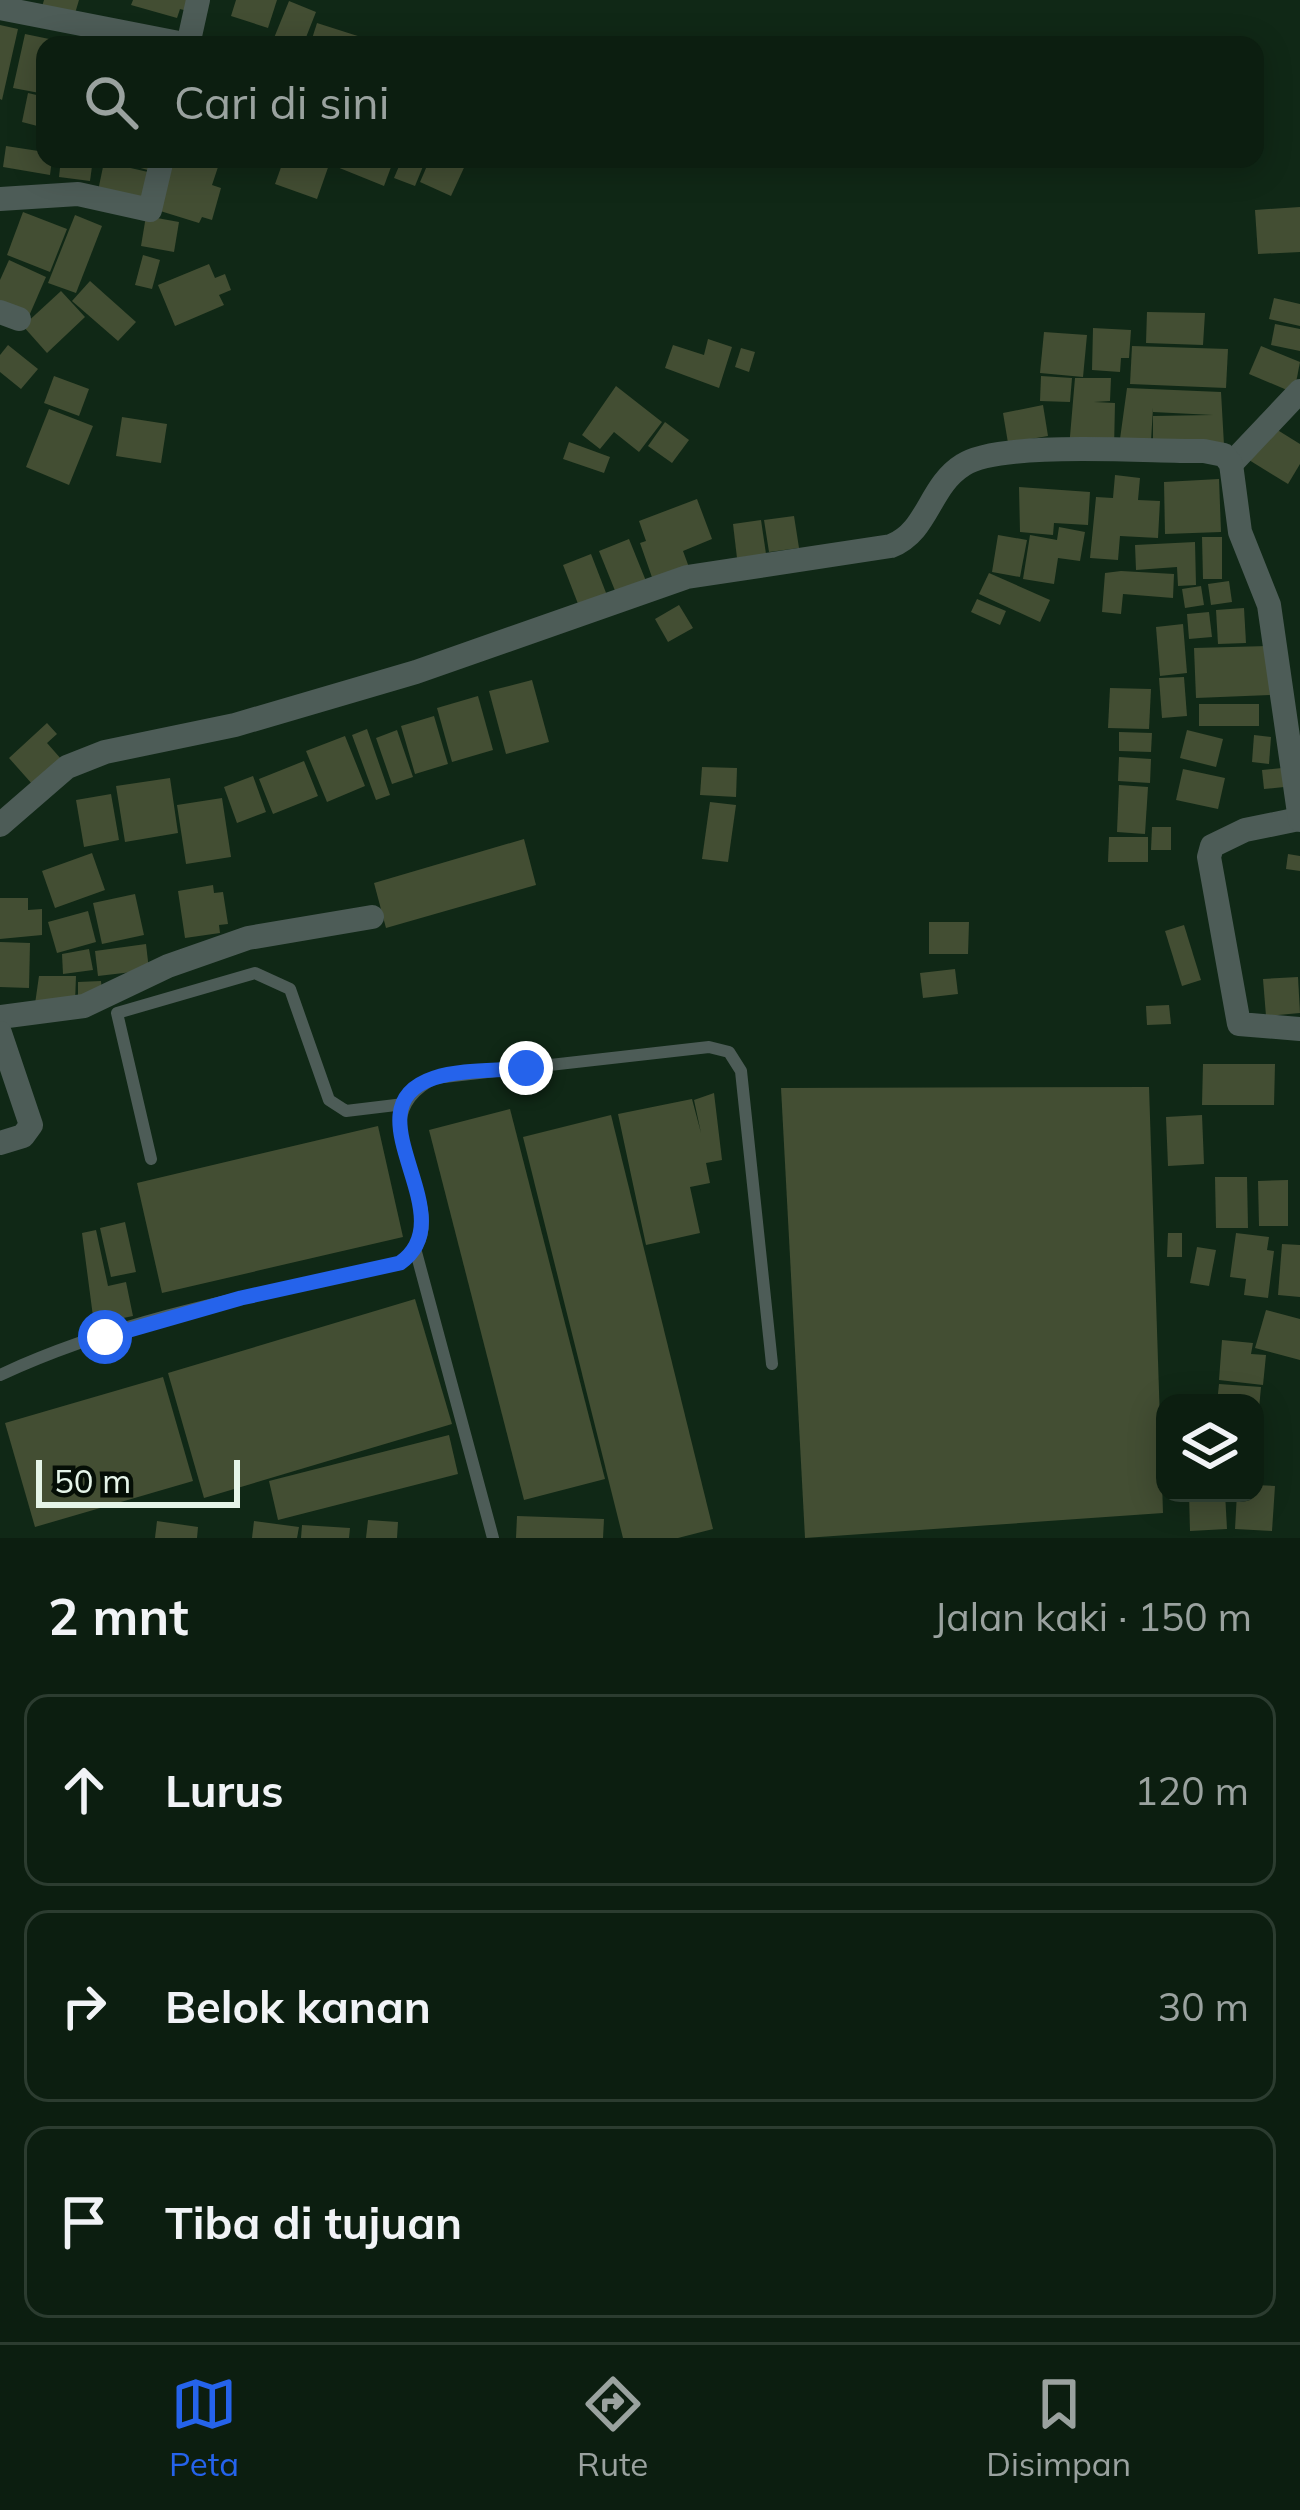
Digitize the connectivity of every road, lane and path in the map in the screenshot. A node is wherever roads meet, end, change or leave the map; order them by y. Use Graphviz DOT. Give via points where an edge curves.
graph roads {
  1 [pos="198,0"];
  2 [pos="0,8"];
  3 [pos="142,36"];
  4 [pos="190,36"];
  5 [pos="160,168"];
  6 [pos="0,199"];
  7 [pos="1300,391"];
  8 [pos="1232,464"];
  9 [pos="1300,820"];
  10 [pos="0,825"];
  11 [pos="372,916"];
  12 [pos="0,1016"];
  13 [pos="1300,1030"];
  14 [pos="0,1033"];
  15 [pos="404,1103"];
  16 [pos="0,1143"];
  17 [pos="151,1159"];
  18 [pos="416,1252"];
  19 [pos="772,1364"];
  20 [pos="0,1375"];
  21 [pos="493,1538"];
  1 -- 4 [label="street"];
  2 -- 3 [label="street"];
  5 -- 6 [label="street" via="150,210 78,194"];
  7 -- 8 [label="street"];
  8 -- 9 [label="street" via="1240,532 1270,605"];
  8 -- 10 [label="street" via="1204,452 979,457 945,479 911,536 891,546 700,573 416,672 235,725 105,752 52,777"];
  9 -- 13 [label="street" via="1233,834 1209,857 1239,1024"];
  11 -- 12 [label="street" via="248,938 84,1006"];
  14 -- 16 [label="street" via="31,1125"];
  15 -- 17 [label="lane" via="346,1111 329,1100 290,989 255,973 117,1013"];
  15 -- 18 [label="lane" via="398,1126 425,1224"];
  15 -- 19 [label="lane" via="435,1078 709,1047 729,1052 741,1071"];
  18 -- 20 [label="lane" via="400,1263 105,1337"];
  18 -- 21 [label="lane"];
}
